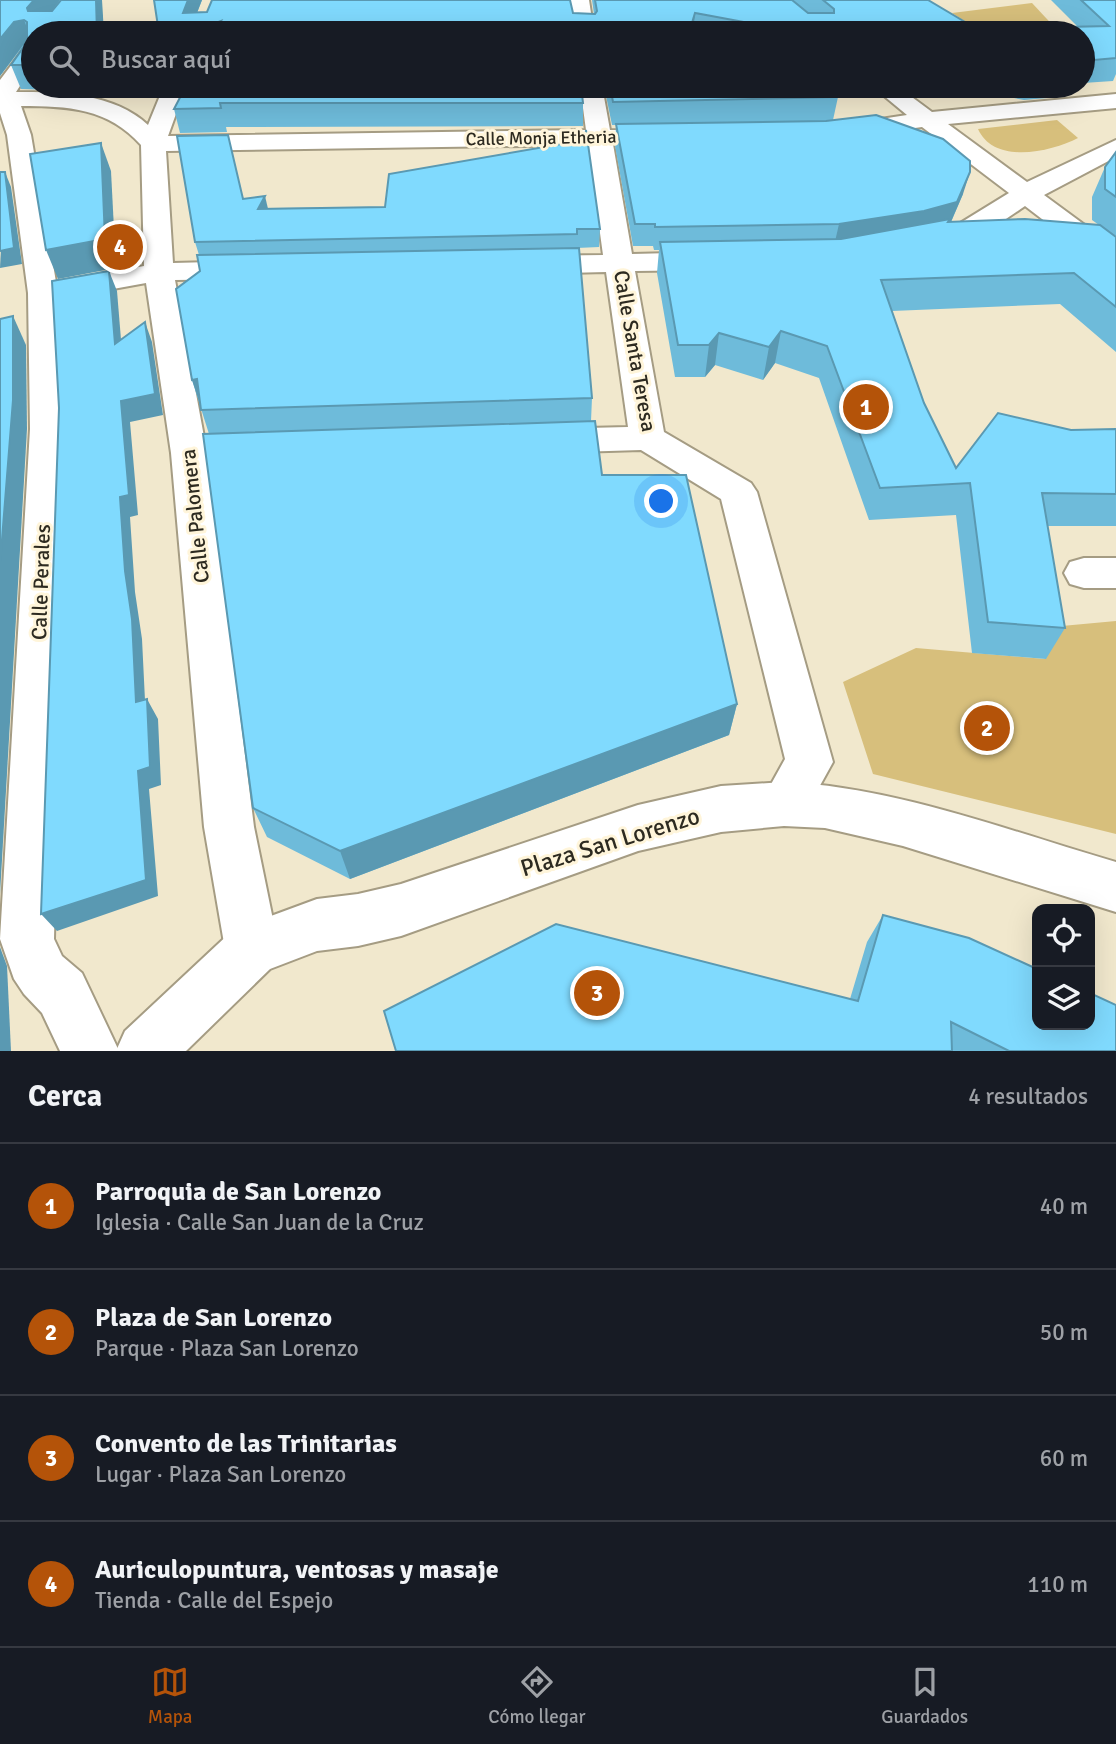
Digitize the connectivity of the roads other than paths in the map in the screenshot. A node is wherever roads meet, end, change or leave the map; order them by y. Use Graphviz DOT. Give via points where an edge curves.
graph roads {
  1 [pos="579,0"];
  2 [pos="582,21"];
  3 [pos="21,68"];
  4 [pos="168,98"];
  5 [pos="593,98"];
  6 [pos="888,98"];
  7 [pos="899,98"];
  8 [pos="1116,101"];
  9 [pos="5,111"];
  10 [pos="929,120"];
  11 [pos="151,125"];
  12 [pos="856,129"];
  13 [pos="822,132"];
  14 [pos="686,135"];
  15 [pos="600,137"];
  16 [pos="1116,147"];
  17 [pos="1028,194"];
  18 [pos="968,231"];
  19 [pos="1007,234"];
  20 [pos="1045,239"];
  21 [pos="908,246"];
  22 [pos="1106,254"];
  23 [pos="741,260"];
  24 [pos="620,263"];
  25 [pos="499,266"];
  26 [pos="279,270"];
  27 [pos="159,272"];
  28 [pos="43,293"];
  29 [pos="647,438"];
  30 [pos="509,442"];
  31 [pos="784,804"];
  32 [pos="1116,887"];
  33 [pos="252,949"];
  34 [pos="90,1051"];
  35 [pos="145,1051"];
  1 -- 2 [label="street"];
  3 -- 9 [label="street" via="4,90"];
  4 -- 11 [label="street, Calle Palomera"];
  5 -- 15 [label="street, Calle Santa Teresa"];
  6 -- 12 [label="street" via="887,110"];
  7 -- 10 [label="street"];
  8 -- 10 [label="street"];
  9 -- 11 [label="street" via="100,108"];
  9 -- 28 [label="street, Calle Perales" via="19,135"];
  10 -- 12 [label="street"];
  10 -- 17 [label="street"];
  11 -- 15 [label="street, Calle Monja Etheria"];
  11 -- 27 [label="street, Calle Palomera"];
  12 -- 13 [label="street"];
  14 -- 15 [label="street, Calle Monja Etheria"];
  15 -- 24 [label="street, Calle Santa Teresa"];
  16 -- 17 [label="street"];
  17 -- 18 [label="street"];
  17 -- 22 [label="street"];
  18 -- 19 [label="street"];
  18 -- 21 [label="street"];
  20 -- 22 [label="street"];
  23 -- 24 [label="street"];
  24 -- 25 [label="street"];
  24 -- 29 [label="street, Calle Santa Teresa"];
  26 -- 27 [label="street"];
  27 -- 28 [label="street"];
  27 -- 33 [label="street, Calle Palomera" via="206,452 229,827"];
  28 -- 34 [label="street, Calle Perales" via="47,429 27,939 33,960 62,993"];
  29 -- 30 [label="street"];
  29 -- 31 [label="street, Calle Santa Teresa" via="738,492 809,762"];
  31 -- 32 [label="street, Plaza San Lorenzo" via="825,806 903,823"];
  31 -- 33 [label="street, Plaza San Lorenzo" via="721,808 638,828 401,910 317,925"];
  33 -- 35 [label="street, Plaza San Lorenzo"];
}
